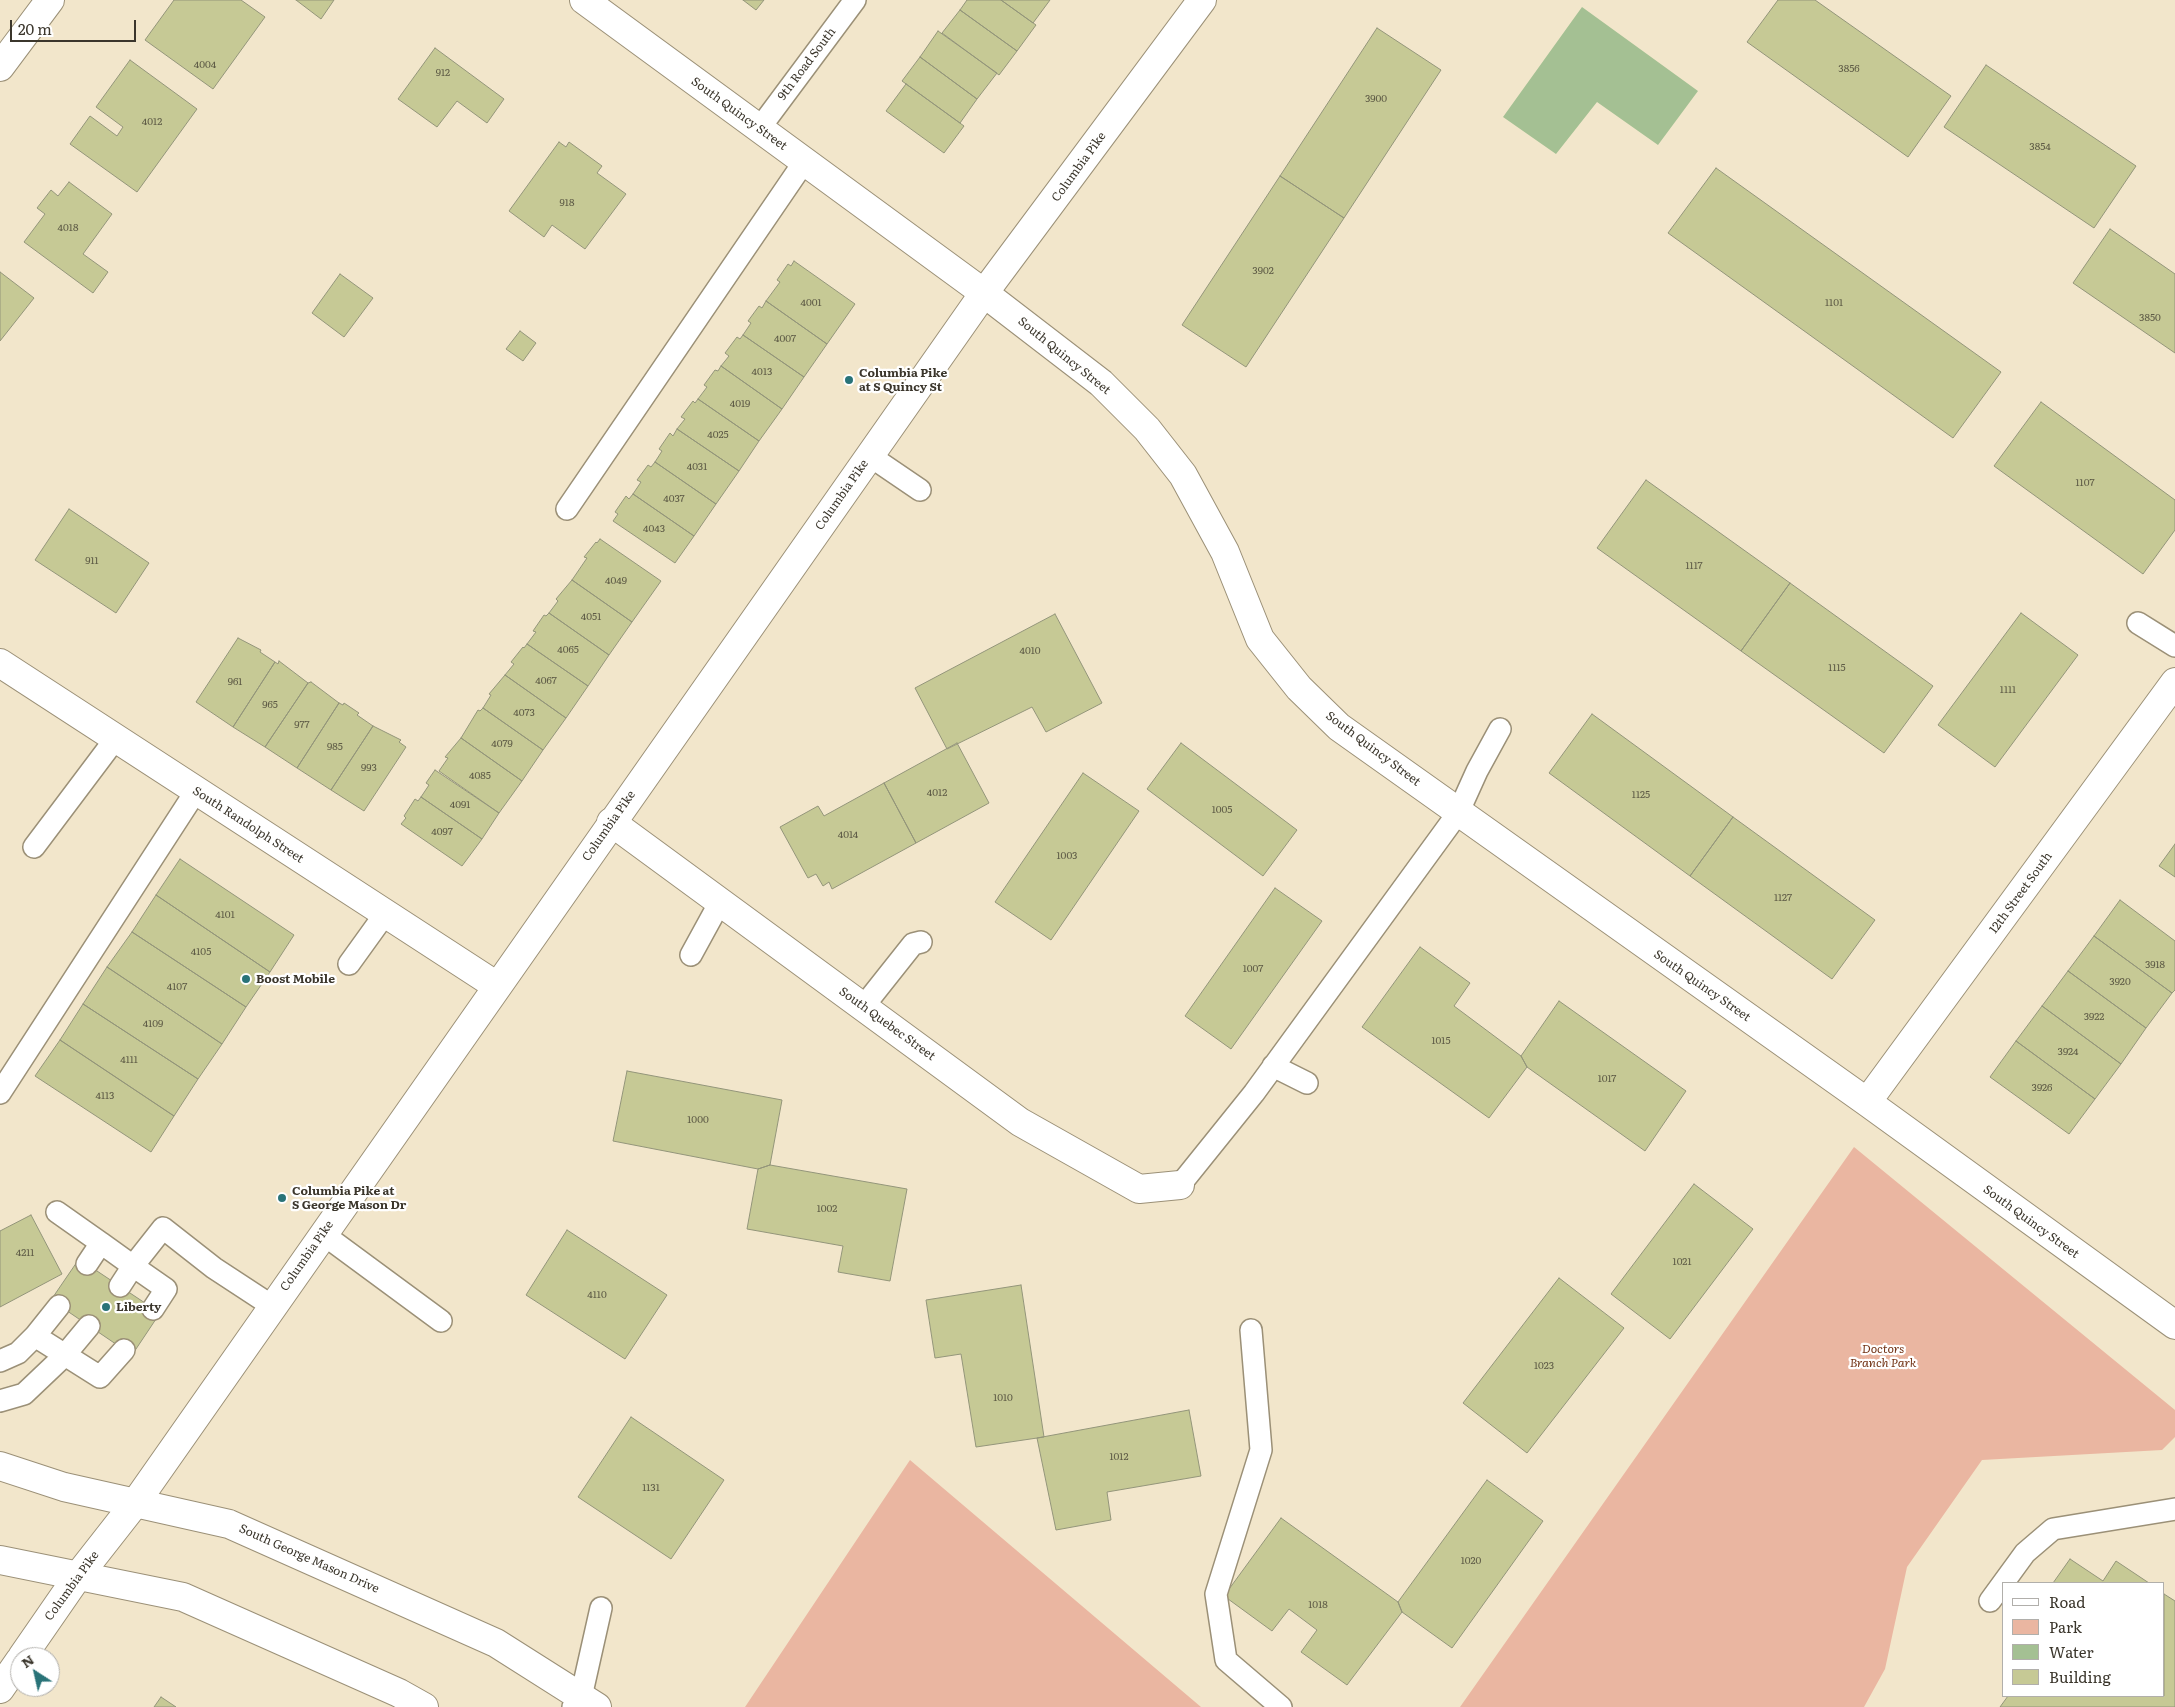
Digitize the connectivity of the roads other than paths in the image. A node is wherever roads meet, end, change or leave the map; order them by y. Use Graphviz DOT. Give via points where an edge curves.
graph roads {
  1 [pos="50,0"];
  2 [pos="584,0"];
  3 [pos="855,0"];
  4 [pos="1202,0"];
  5 [pos="0,67"];
  6 [pos="759,129"];
  7 [pos="804,162"];
  8 [pos="984,294"];
  9 [pos="870,456"];
  10 [pos="920,490"];
  11 [pos="567,509"];
  12 [pos="2138,623"];
  13 [pos="2175,646"];
  14 [pos="0,663"];
  15 [pos="2175,682"];
  16 [pos="1500,729"];
  17 [pos="116,738"];
  18 [pos="196,791"];
  19 [pos="1458,813"];
  20 [pos="611,822"];
  21 [pos="34,847"];
  22 [pos="720,902"];
  23 [pos="386,914"];
  24 [pos="921,942"];
  25 [pos="691,955"];
  26 [pos="349,964"];
  27 [pos="497,986"];
  28 [pos="863,1007"];
  29 [pos="1273,1066"];
  30 [pos="1307,1083"];
  31 [pos="0,1093"];
  32 [pos="1867,1102"];
  33 [pos="1180,1185"];
  34 [pos="57,1212"];
  35 [pos="323,1234"];
  36 [pos="101,1243"];
  37 [pos="87,1264"];
  38 [pos="133,1266"];
  39 [pos="120,1286"];
  40 [pos="59,1306"];
  41 [pos="272,1306"];
  42 [pos="153,1309"];
  43 [pos="441,1321"];
  44 [pos="2175,1325"];
  45 [pos="89,1326"];
  46 [pos="1251,1330"];
  47 [pos="35,1336"];
  48 [pos="124,1350"];
  49 [pos="64,1356"];
  50 [pos="0,1361"];
  51 [pos="0,1401"];
  52 [pos="0,1466"];
  53 [pos="136,1502"];
  54 [pos="2175,1510"];
  55 [pos="0,1560"];
  56 [pos="78,1576"];
  57 [pos="2004,1582"];
  58 [pos="2002,1585"];
  59 [pos="1990,1601"];
  60 [pos="601,1608"];
  61 [pos="29,1647"];
  62 [pos="10,1674"];
  63 [pos="0,1689"];
  64 [pos="584,1704"];
  65 [pos="424,1707"];
  66 [pos="1281,1707"];
  1 -- 5 [label="street"];
  2 -- 6 [label="street, South Quincy Street"];
  3 -- 6 [label="lane, 9th Road South"];
  4 -- 8 [label="street, Columbia Pike"];
  6 -- 7 [label="street, South Quincy Street"];
  7 -- 8 [label="street, South Quincy Street"];
  7 -- 11 [label="lane"];
  8 -- 9 [label="street, Columbia Pike"];
  8 -- 19 [label="street, South Quincy Street" via="1101,382 1147,429 1183,475 1215,535 1260,639 1299,688 1339,726"];
  9 -- 10 [label="lane"];
  9 -- 20 [label="street, Columbia Pike"];
  12 -- 13 [label="lane"];
  14 -- 17 [label="street, South Randolph Street"];
  15 -- 32 [label="street, 12th Street South"];
  16 -- 19 [label="lane"];
  17 -- 18 [label="street, South Randolph Street"];
  17 -- 21 [label="lane"];
  18 -- 23 [label="street, South Randolph Street"];
  18 -- 31 [label="lane"];
  19 -- 29 [label="lane"];
  19 -- 32 [label="street, South Quincy Street"];
  20 -- 22 [label="street, South Quebec Street"];
  20 -- 27 [label="street, Columbia Pike"];
  22 -- 25 [label="lane"];
  22 -- 28 [label="street, South Quebec Street"];
  23 -- 26 [label="lane"];
  23 -- 27 [label="street, South Randolph Street"];
  24 -- 28 [label="lane" via="914,944"];
  27 -- 35 [label="street, Columbia Pike"];
  28 -- 33 [label="street, South Quebec Street" via="1020,1122 1139,1189"];
  29 -- 30 [label="lane"];
  29 -- 33 [label="lane"];
  32 -- 44 [label="street, South Quincy Street"];
  34 -- 36 [label="lane"];
  35 -- 41 [label="street, Columbia Pike"];
  35 -- 43 [label="lane"];
  36 -- 37 [label="lane"];
  36 -- 38 [label="lane"];
  38 -- 39 [label="lane"];
  38 -- 41 [label="lane" via="162,1228 214,1268"];
  38 -- 42 [label="lane" via="166,1289"];
  40 -- 47 [label="lane"];
  41 -- 53 [label="street, Columbia Pike"];
  45 -- 49 [label="lane"];
  46 -- 66 [label="lane" via="1261,1450 1216,1594 1226,1660"];
  47 -- 49 [label="lane"];
  47 -- 50 [label="lane" via="18,1353"];
  48 -- 49 [label="lane" via="100,1377"];
  49 -- 51 [label="lane" via="24,1394"];
  52 -- 53 [label="street, South George Mason Drive" via="64,1487"];
  53 -- 56 [label="street, Columbia Pike"];
  53 -- 64 [label="street, South George Mason Drive" via="229,1524 496,1643"];
  54 -- 57 [label="lane" via="2053,1530 2025,1553"];
  55 -- 56 [label="street"];
  56 -- 61 [label="street, Columbia Pike"];
  56 -- 65 [label="street" via="183,1597 399,1692"];
  58 -- 59 [label="lane"];
  60 -- 64 [label="lane"];
  62 -- 63 [label="street"];
}
